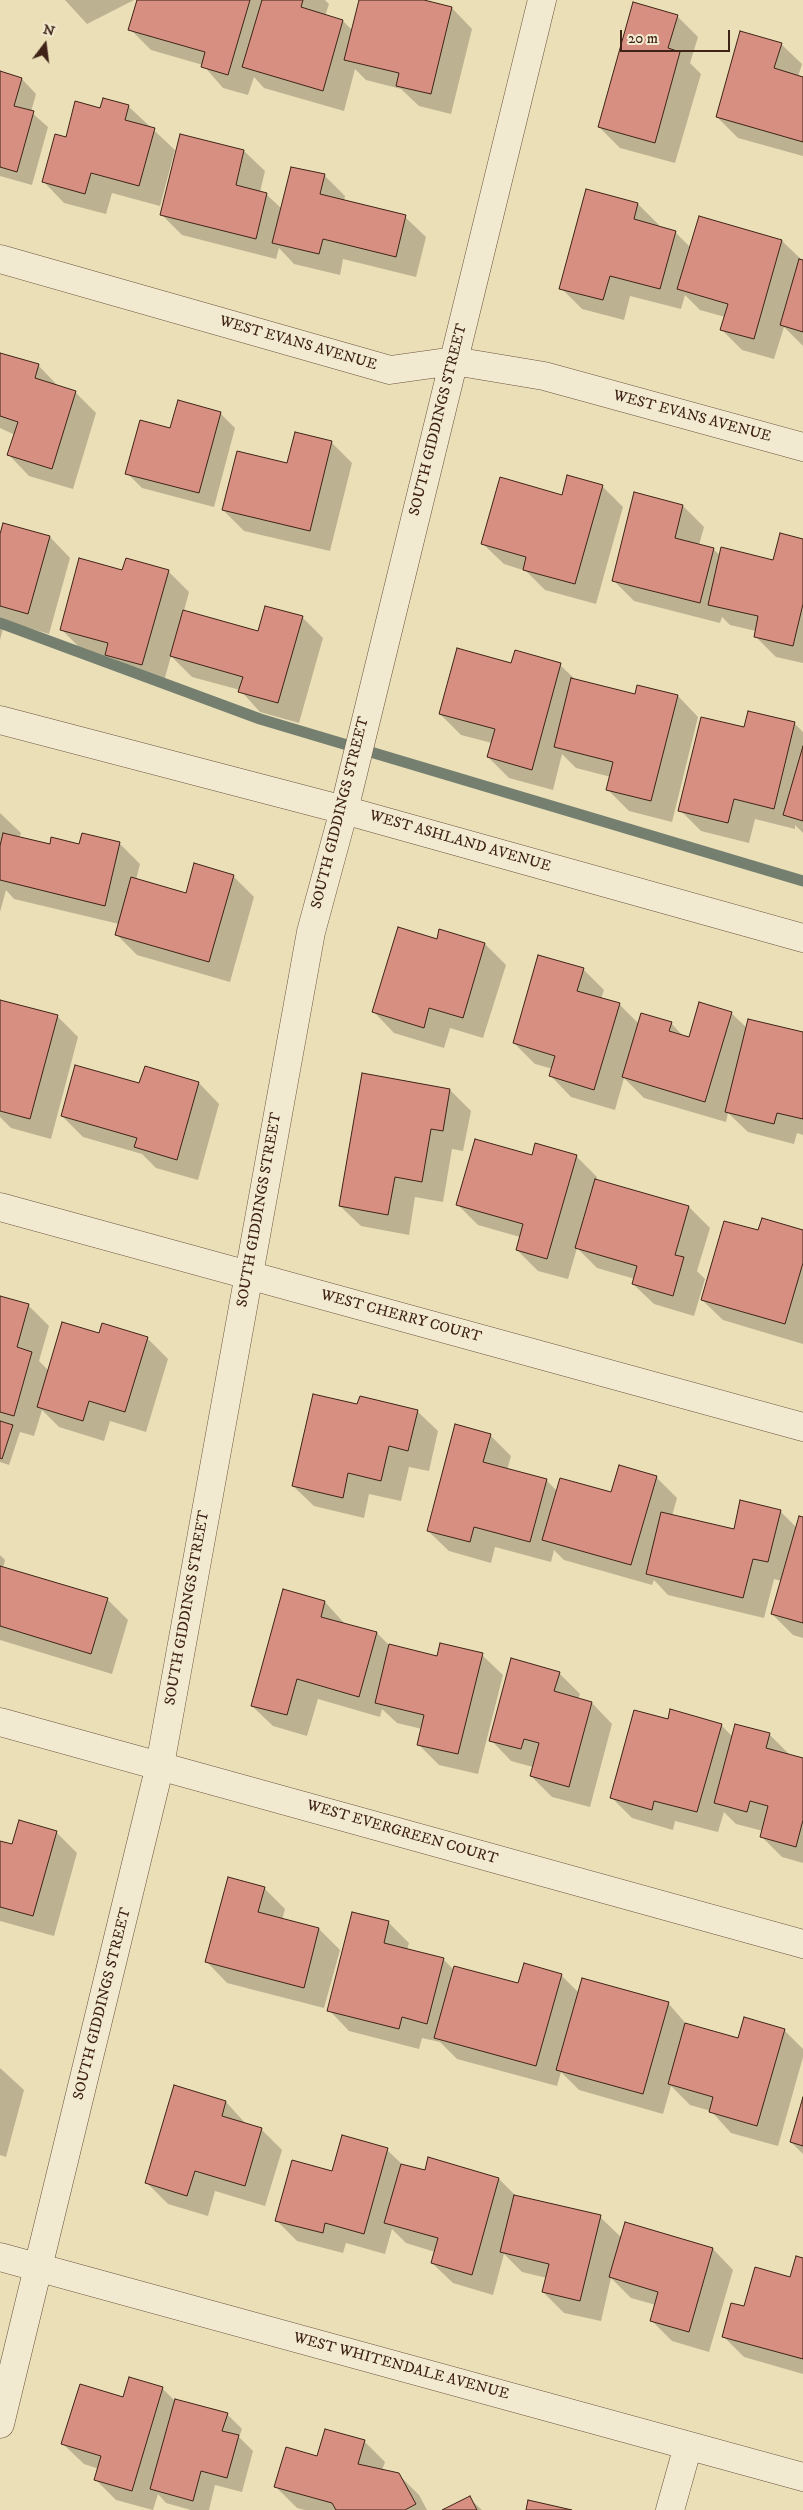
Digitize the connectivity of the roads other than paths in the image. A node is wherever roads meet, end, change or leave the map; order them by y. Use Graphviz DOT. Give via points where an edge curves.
graph roads {
  1 [pos="542,0"];
  2 [pos="0,259"];
  3 [pos="454,361"];
  4 [pos="803,447"];
  5 [pos="0,720"];
  6 [pos="344,810"];
  7 [pos="803,938"];
  8 [pos="0,1207"];
  9 [pos="248,1275"];
  10 [pos="803,1427"];
  11 [pos="0,1722"];
  12 [pos="160,1765"];
  13 [pos="803,1944"];
  14 [pos="0,2257"];
  15 [pos="39,2268"];
  16 [pos="0,2424"];
  17 [pos="688,2446"];
  18 [pos="803,2477"];
  19 [pos="670,2510"];
  1 -- 3 [label="street, SOUTH GIDDINGS STREET"];
  2 -- 3 [label="street, WEST EVANS AVENUE" via="390,370"];
  3 -- 4 [label="street, WEST EVANS AVENUE" via="544,376"];
  3 -- 6 [label="street, SOUTH GIDDINGS STREET"];
  5 -- 6 [label="street, WEST ASHLAND AVENUE"];
  6 -- 7 [label="street, WEST ASHLAND AVENUE"];
  6 -- 9 [label="street, SOUTH GIDDINGS STREET" via="311,932"];
  8 -- 9 [label="street, WEST CHERRY COURT"];
  9 -- 10 [label="street, WEST CHERRY COURT"];
  9 -- 12 [label="street, SOUTH GIDDINGS STREET"];
  11 -- 12 [label="street, WEST EVERGREEN COURT"];
  12 -- 13 [label="street, WEST EVERGREEN COURT"];
  12 -- 15 [label="street, SOUTH GIDDINGS STREET"];
  14 -- 15 [label="street, WEST WHITENDALE AVENUE"];
  15 -- 16 [label="street, SOUTH GIDDINGS STREET"];
  15 -- 17 [label="street, WEST WHITENDALE AVENUE"];
  17 -- 18 [label="street, WEST WHITENDALE AVENUE"];
  17 -- 19 [label="street"];
}
